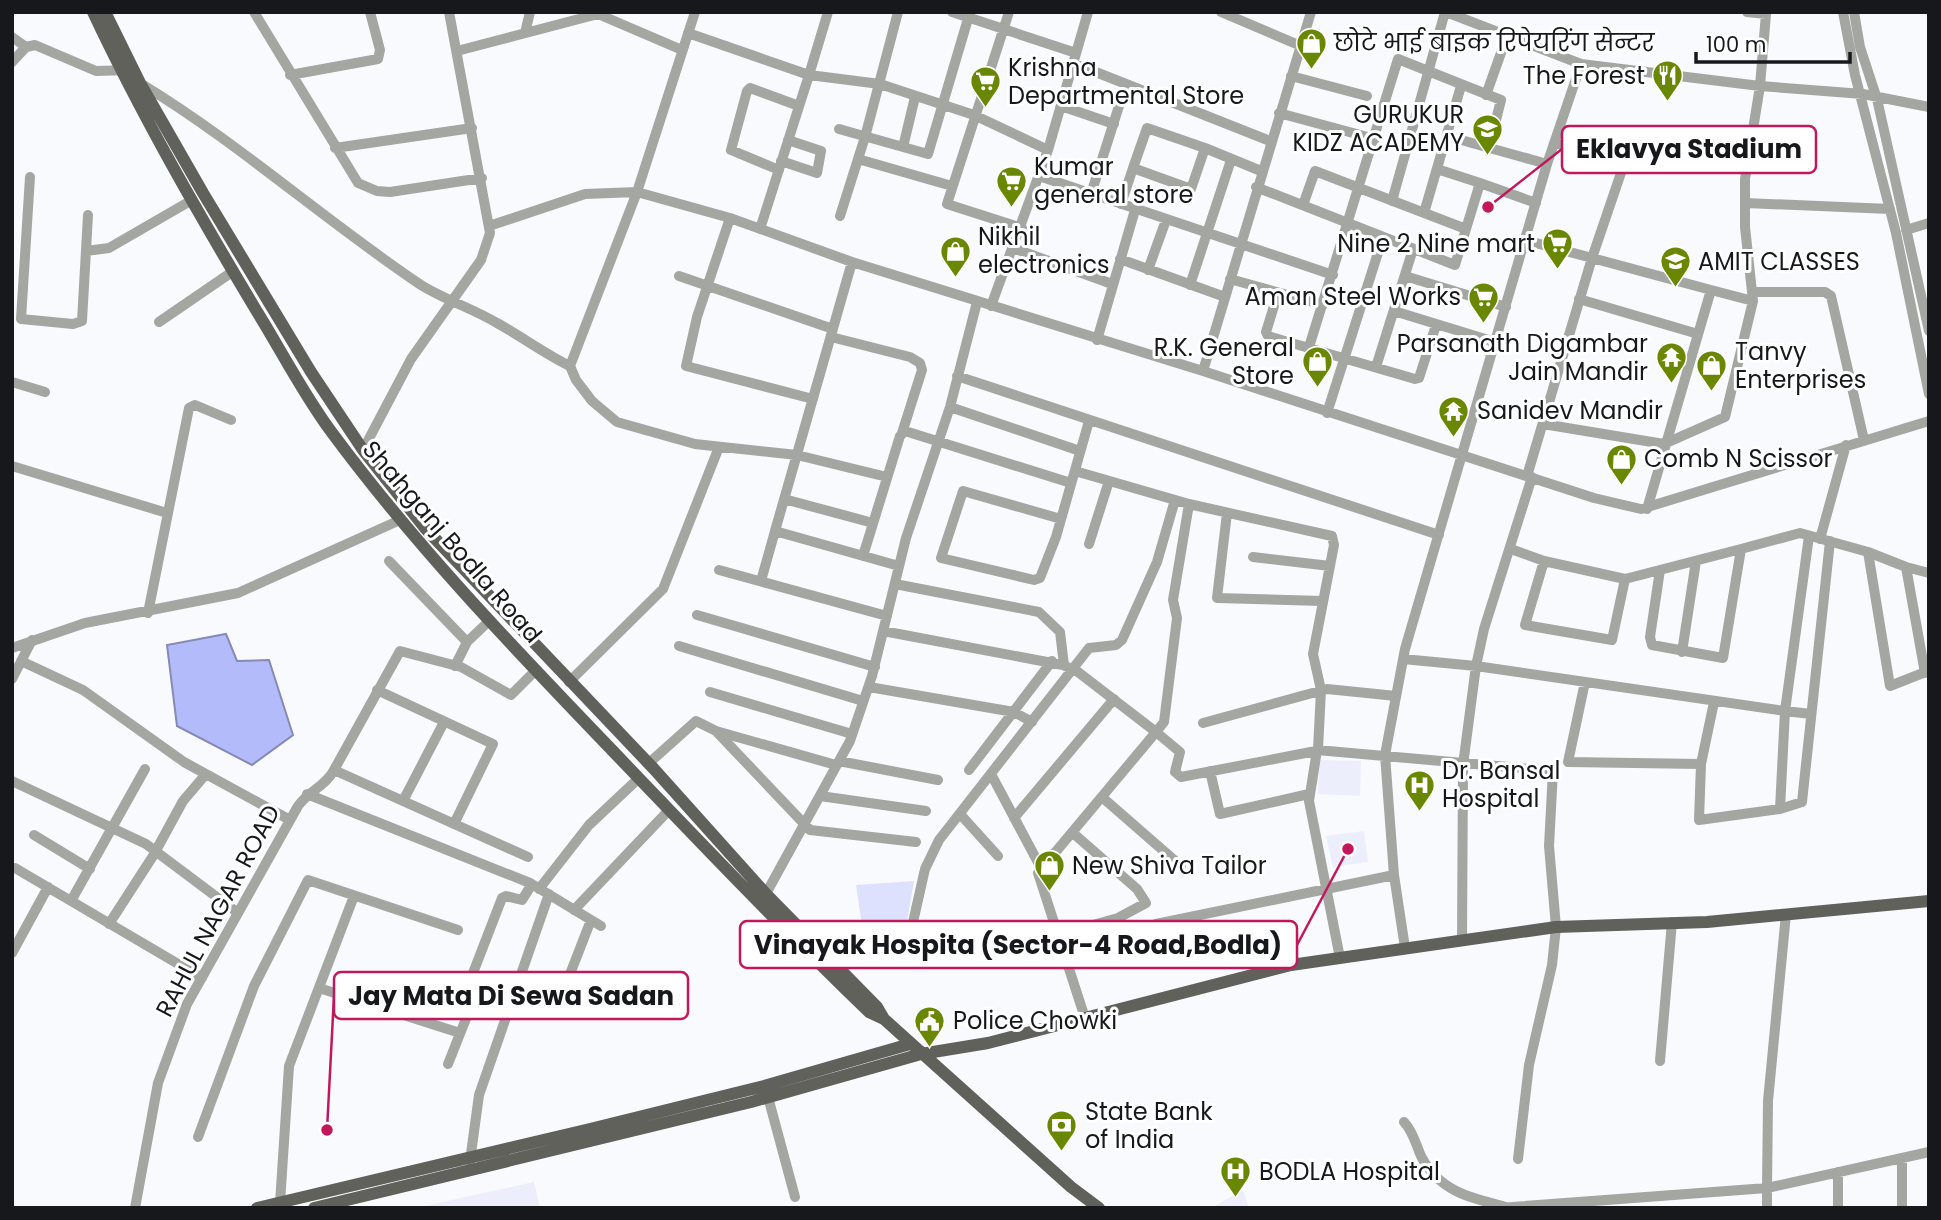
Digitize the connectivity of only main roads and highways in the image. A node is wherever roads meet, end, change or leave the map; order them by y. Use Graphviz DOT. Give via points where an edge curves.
graph roads {
  1 [pos="93,12"];
  2 [pos="105,12"];
  3 [pos="127,71"];
  4 [pos="616,730"];
  5 [pos="604,742"];
  6 [pos="763,900"];
  7 [pos="1929,901"];
  8 [pos="910,1044"];
  9 [pos="921,1054"];
  10 [pos="470,1163"];
  11 [pos="257,1208"];
  12 [pos="314,1208"];
  13 [pos="1099,1208"];
  1 -- 3 [label="main road, Shahganj Bodla Road"];
  2 -- 3 [label="main road, Shahganj Bodla Road"];
  3 -- 4 [label="main road, Shahganj Bodla Road" via="140,83 261,291 363,450 425,528"];
  3 -- 5 [label="main road, Shahganj Bodla Road" via="232,272 328,427 488,622"];
  4 -- 5 [label="main road"];
  4 -- 6 [label="main road, Shahganj Bodla Road"];
  5 -- 6 [label="main road, Shahganj Bodla Road"];
  6 -- 8 [label="main road, Shahganj Bodla Road" via="870,1012"];
  7 -- 9 [label="main road" via="1556,927 1291,965 988,1043"];
  8 -- 9 [label="main road, Shahganj Bodla Road"];
  8 -- 10 [label="main road"];
  9 -- 10 [label="main road" via="768,1097"];
  9 -- 13 [label="main road, Shahganj Bodla Road"];
  10 -- 11 [label="main road"];
  10 -- 12 [label="main road"];
}
